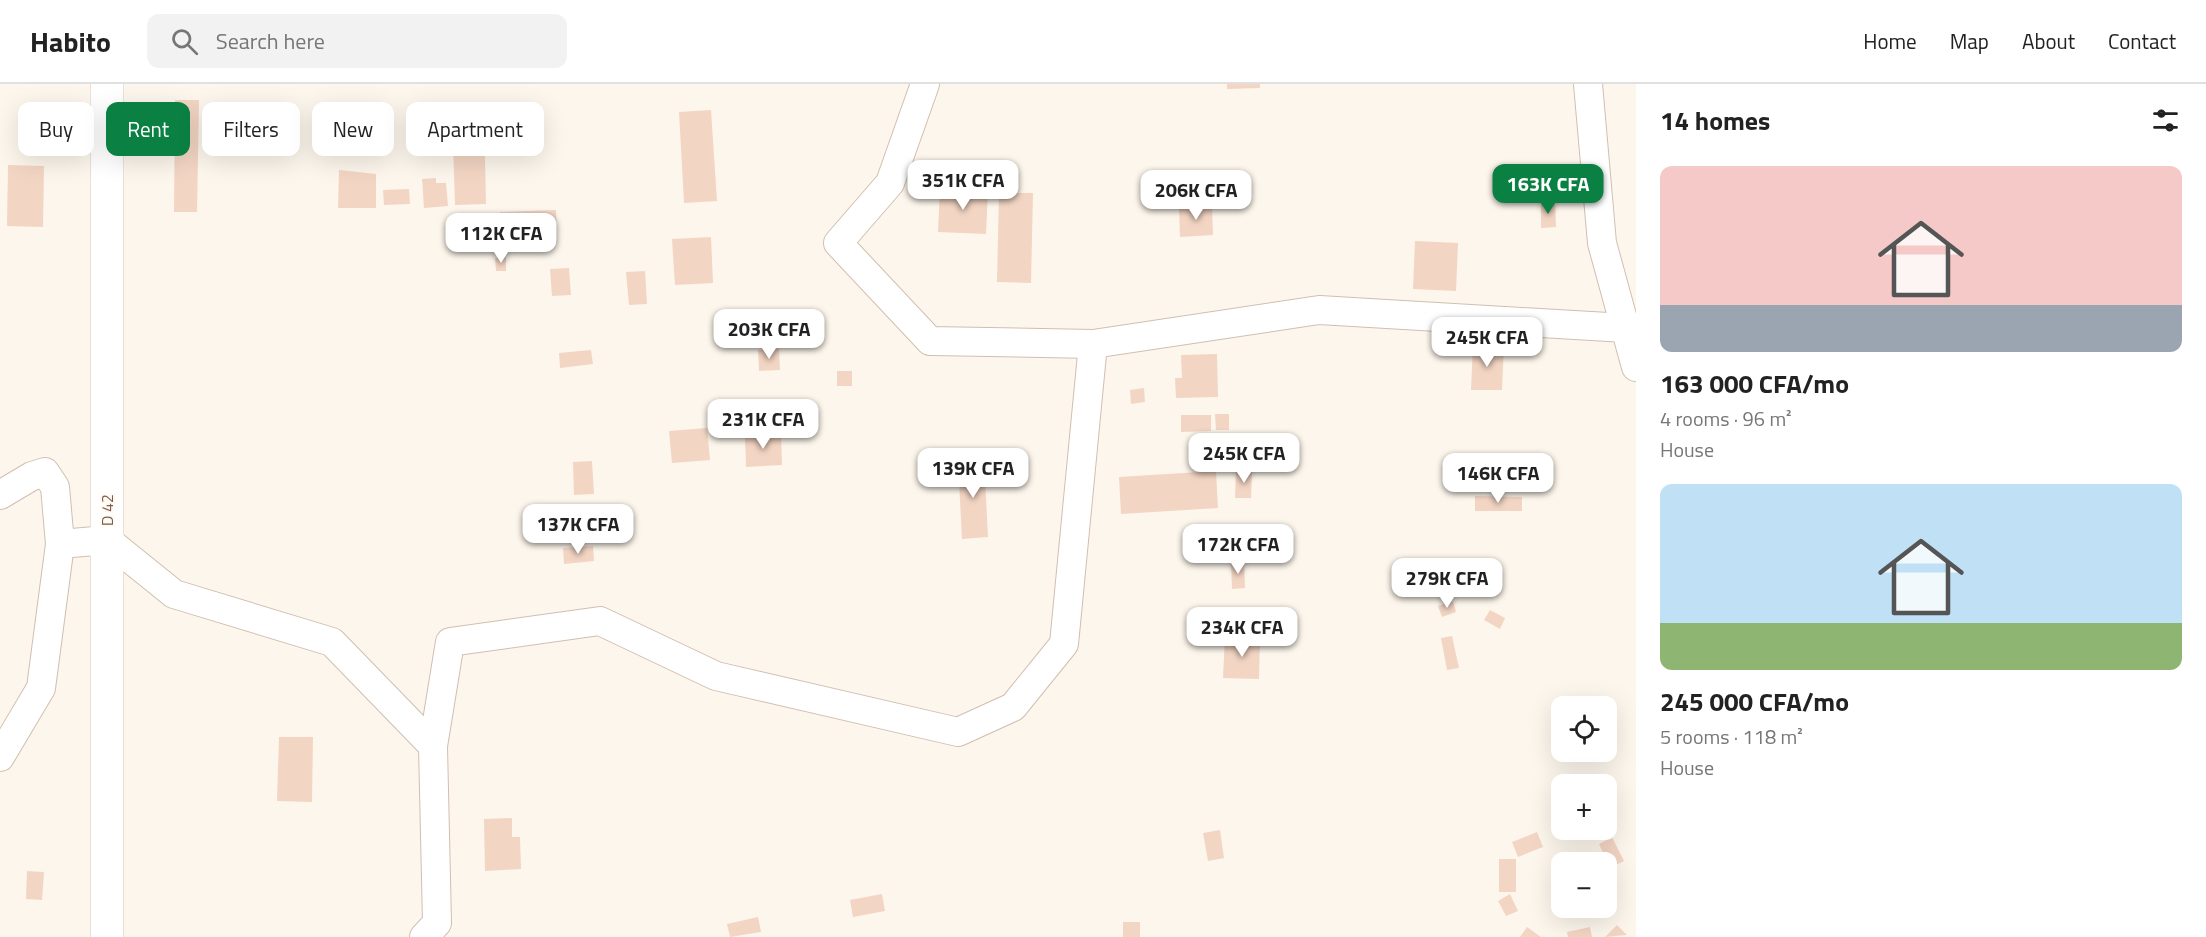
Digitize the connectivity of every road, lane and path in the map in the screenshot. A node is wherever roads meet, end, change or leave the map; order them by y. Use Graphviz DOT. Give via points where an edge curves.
graph roads {
  1 [pos="106,84"];
  2 [pos="925,84"];
  3 [pos="1588,84"];
  4 [pos="1625,328"];
  5 [pos="1093,344"];
  6 [pos="1636,367"];
  7 [pos="0,495"];
  8 [pos="107,540"];
  9 [pos="60,544"];
  10 [pos="433,746"];
  11 [pos="0,757"];
  12 [pos="107,937"];
  13 [pos="424,937"];
  1 -- 8 [label="street, D 42 / D 42"];
  2 -- 5 [label="street" via="890,183 838,243 930,341"];
  3 -- 4 [label="street" via="1602,243"];
  4 -- 5 [label="street" via="1319,310"];
  4 -- 6 [label="street"];
  5 -- 10 [label="street" via="1064,644 1012,707 958,732 716,676 600,621 450,642"];
  7 -- 9 [label="street" via="45,472 55,487"];
  8 -- 9 [label="street"];
  8 -- 10 [label="street" via="174,594 332,642"];
  8 -- 12 [label="street, D 42 / D 42"];
  9 -- 11 [label="street" via="41,688"];
  10 -- 13 [label="street" via="437,923"];
}
